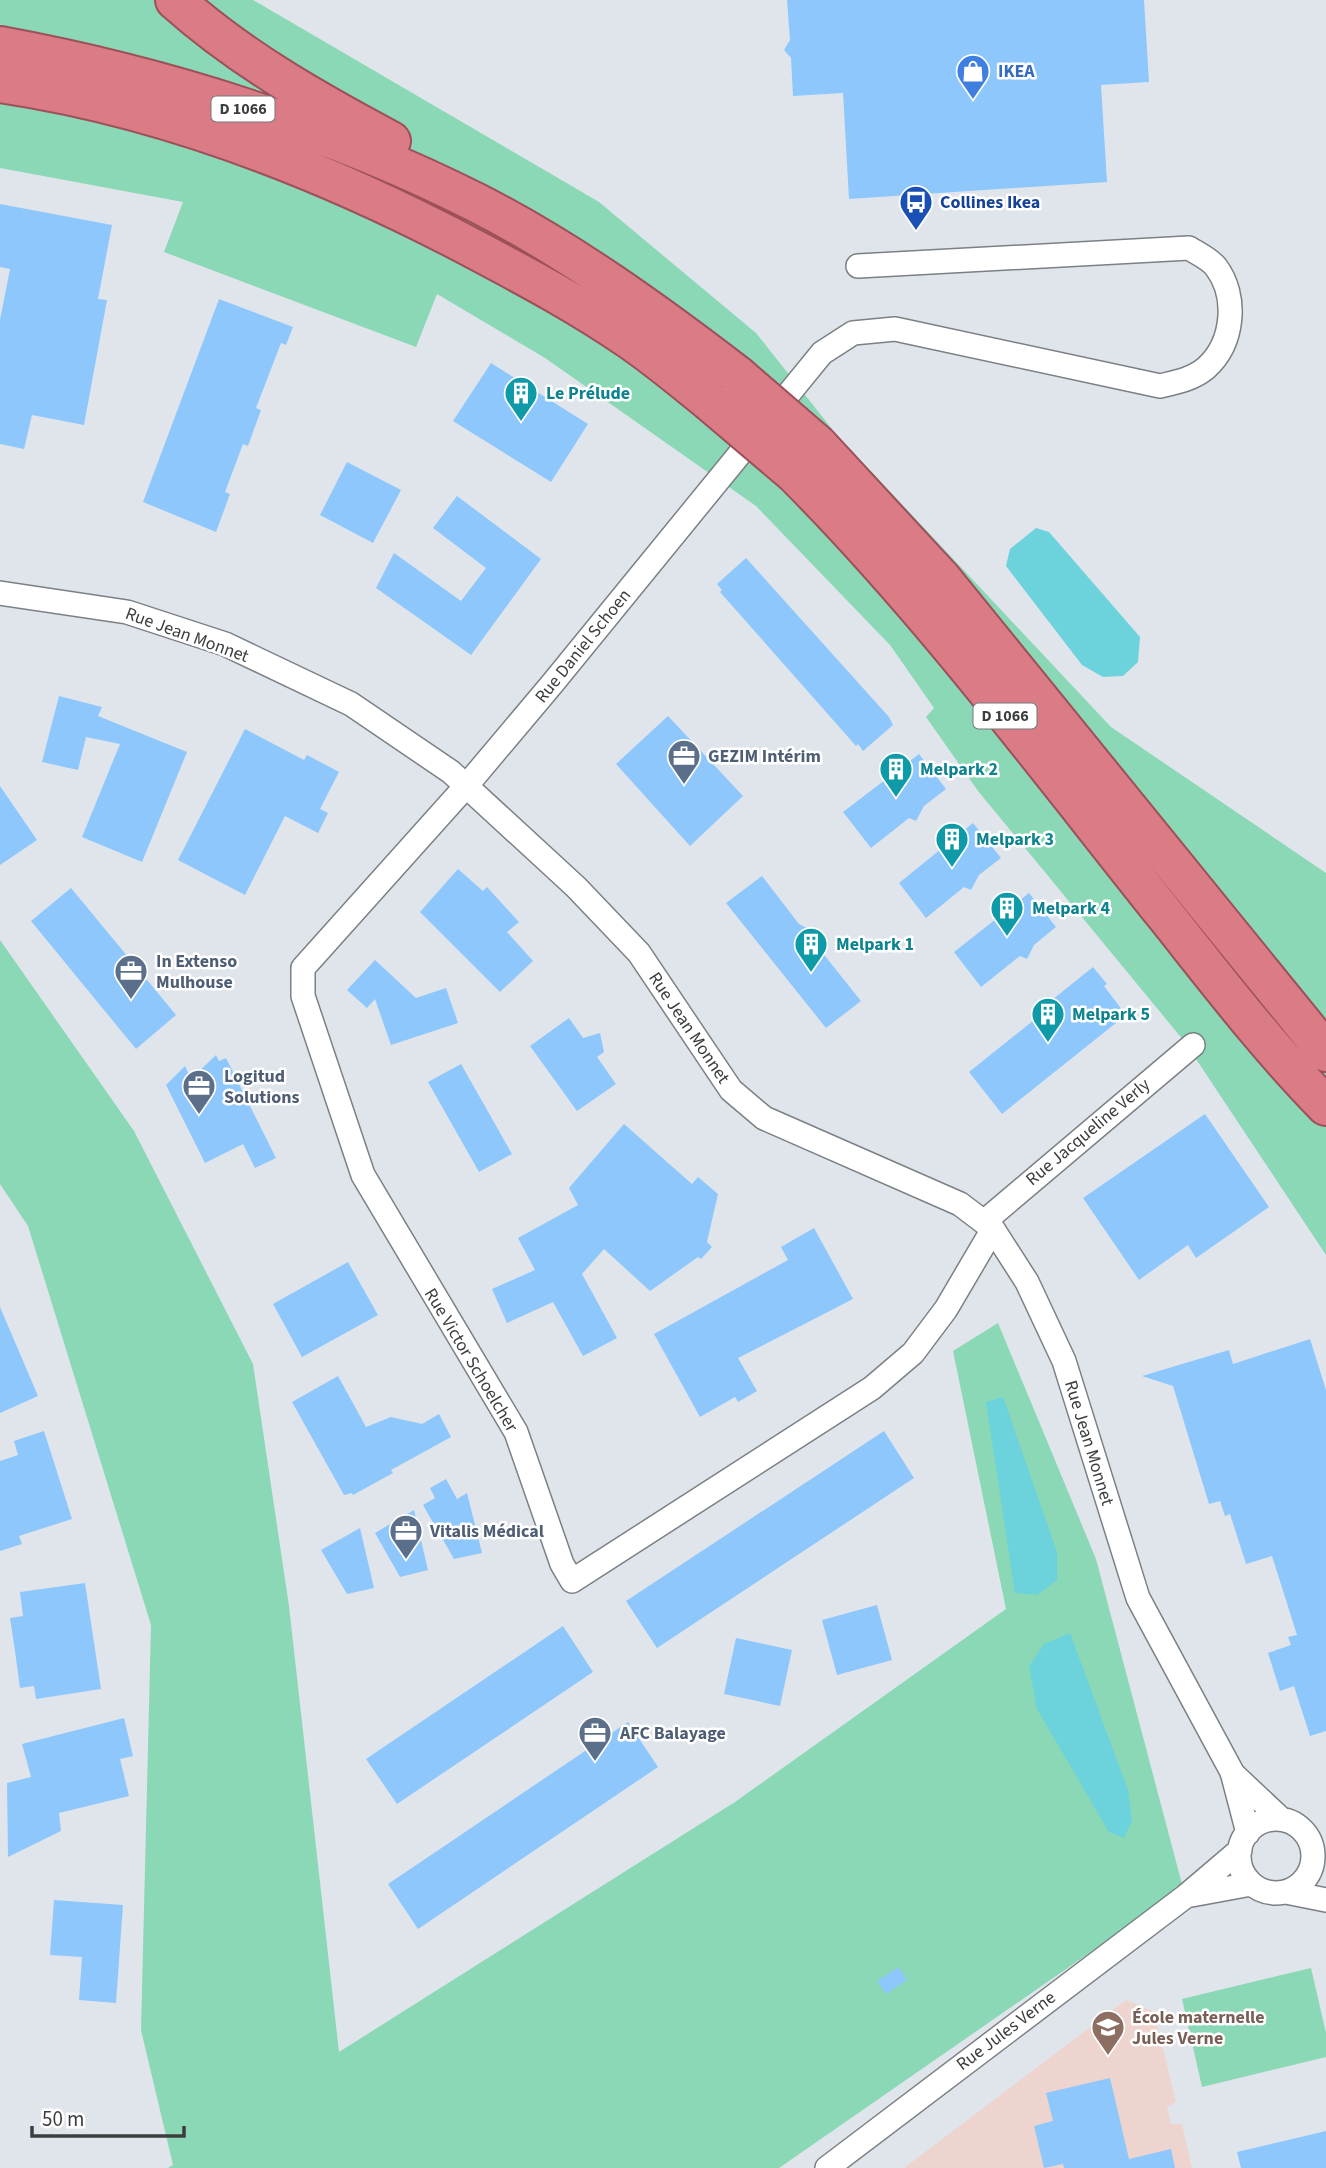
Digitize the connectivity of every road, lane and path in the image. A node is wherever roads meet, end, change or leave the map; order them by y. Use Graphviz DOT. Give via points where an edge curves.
graph roads {
  1 [pos="174,0"];
  2 [pos="0,46"];
  3 [pos="0,83"];
  4 [pos="0,104"];
  5 [pos="279,157"];
  6 [pos="477,203"];
  7 [pos="858,266"];
  8 [pos="0,593"];
  9 [pos="467,785"];
  10 [pos="1193,1045"];
  11 [pos="1324,1048"];
  12 [pos="1326,1106"];
  13 [pos="989,1225"];
  14 [pos="1231,1772"];
  15 [pos="1281,1819"];
  16 [pos="1244,1841"];
  17 [pos="1313,1858"];
  18 [pos="1326,1878"];
  19 [pos="1251,1884"];
  20 [pos="1286,1892"];
  21 [pos="1186,1895"];
  22 [pos="1326,1900"];
  23 [pos="827,2168"];
  1 -- 6 [label="highway" via="304,95 436,164"];
  2 -- 6 [label="highway, D 1066" via="148,79 257,114 352,148"];
  3 -- 5 [label="highway, D 1066" via="134,111"];
  4 -- 5 [label="highway" via="85,118 217,152"];
  5 -- 12 [label="highway, D 1066, bridge" via="415,217 544,286 631,341 795,474 916,605 1206,965"];
  6 -- 11 [label="highway, D 1066, bridge" via="653,311 818,444 950,589"];
  7 -- 9 [label="street, Rue Daniel Schoen" via="1189,248 1215,265 1228,292 1231,315 1222,347 1206,367 1186,380 1160,386 895,329 853,333 822,353"];
  8 -- 9 [label="street, Rue Jean Monnet" via="127,612 225,644 351,704"];
  9 -- 13 [label="street, Rue Jean Monnet" via="639,953 731,1090 764,1118 960,1204"];
  9 -- 13 [label="street, Rue Victor Schoelcher" via="303,968 303,996 363,1175 516,1432 572,1581 872,1388 913,1353 946,1310"];
  10 -- 13 [label="street, Rue Jacqueline Verly"];
  13 -- 14 [label="street, Rue Jean Monnet" via="1027,1282 1064,1361 1138,1598"];
  14 -- 15 [label="street, Rue Jean Monnet"];
  14 -- 16 [label="street, Rue Jean Monnet"];
  15 -- 16 [label="street" via="1262,1822"];
  15 -- 17 [label="street" via="1305,1832"];
  16 -- 19 [label="street" via="1241,1868"];
  16 -- 21 [label="street, Rue Jules Verne"];
  17 -- 18 [label="street"];
  17 -- 20 [label="street" via="1302,1883"];
  19 -- 20 [label="street" via="1267,1892"];
  19 -- 21 [label="street, Rue Jules Verne"];
  20 -- 22 [label="street"];
  21 -- 23 [label="street, Rue Jules Verne"];
}
